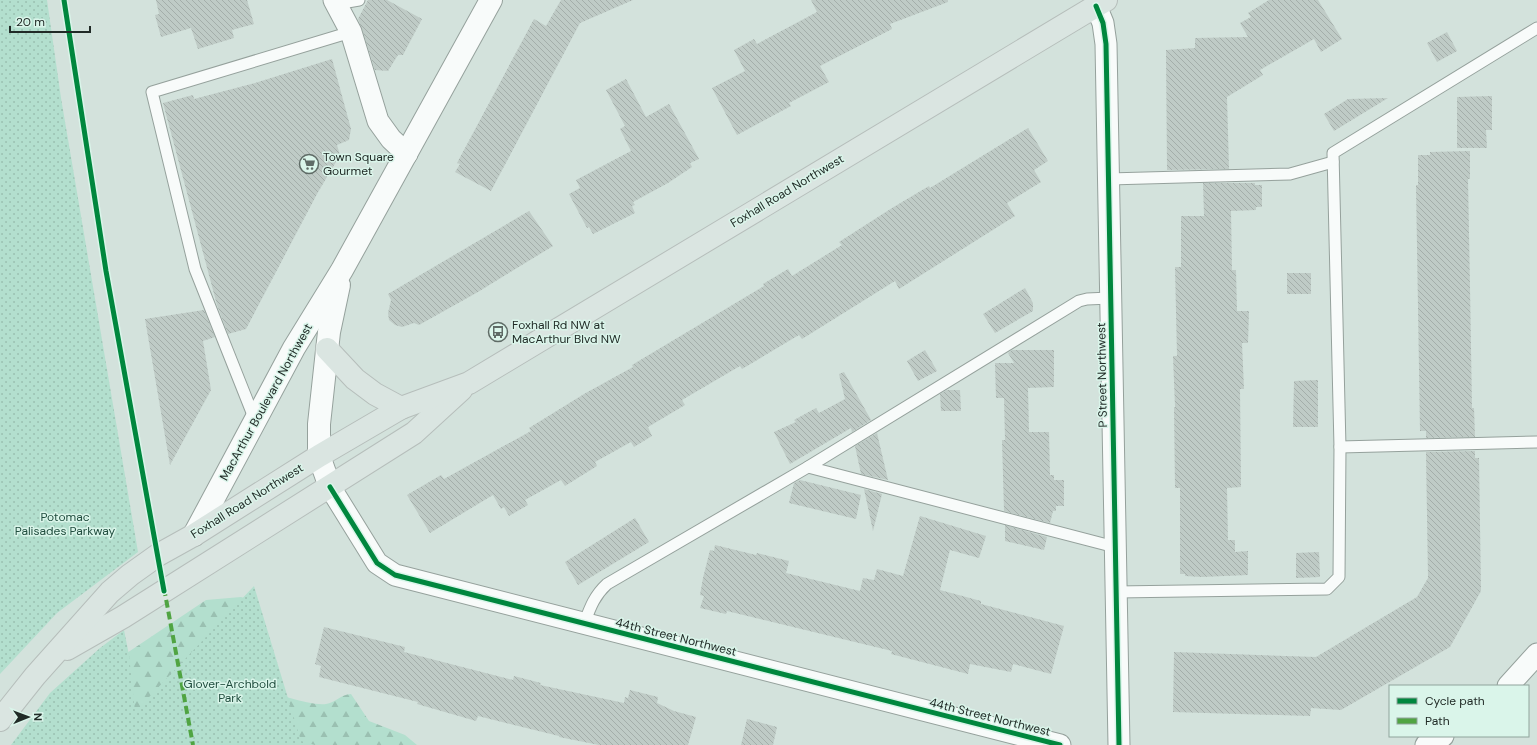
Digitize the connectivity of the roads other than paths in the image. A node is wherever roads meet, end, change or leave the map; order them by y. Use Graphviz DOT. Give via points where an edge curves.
graph roads {
  1 [pos="360,0"];
  2 [pos="491,0"];
  3 [pos="335,2"];
  4 [pos="1101,3"];
  5 [pos="1537,28"];
  6 [pos="351,32"];
  7 [pos="406,154"];
  8 [pos="1334,162"];
  9 [pos="1109,179"];
  10 [pos="342,270"];
  11 [pos="1110,298"];
  12 [pos="327,349"];
  13 [pos="469,383"];
  14 [pos="401,408"];
  15 [pos="255,421"];
  16 [pos="1537,442"];
  17 [pos="1340,448"];
  18 [pos="319,456"];
  19 [pos="808,467"];
  20 [pos="330,487"];
  21 [pos="194,535"];
  22 [pos="1115,547"];
  23 [pos="1116,592"];
  24 [pos="584,624"];
  25 [pos="1537,654"];
  26 [pos="52,657"];
  27 [pos="1509,685"];
  28 [pos="0,720"];
  29 [pos="1441,737"];
  30 [pos="1060,745"];
  31 [pos="1119,745"];
  32 [pos="1426,745"];
  1 -- 3 [label="lane"];
  2 -- 7 [label="main road, MacArthur Boulevard Northwest"];
  3 -- 6 [label="street"];
  4 -- 9 [label="street, P Street Northwest" via="1106,44"];
  4 -- 13 [label="main road, Foxhall Road Northwest"];
  5 -- 8 [label="lane" via="1333,153"];
  6 -- 7 [label="street" via="378,121"];
  6 -- 15 [label="lane" via="152,92 195,269"];
  7 -- 10 [label="main road, MacArthur Boulevard Northwest"];
  8 -- 9 [label="lane" via="1290,174"];
  8 -- 17 [label="lane"];
  9 -- 11 [label="street, P Street Northwest"];
  10 -- 12 [label="main road, MacArthur Boulevard Northwest"];
  10 -- 15 [label="main road, MacArthur Boulevard Northwest" via="294,348"];
  11 -- 19 [label="lane" via="1079,301"];
  11 -- 22 [label="street, P Street Northwest"];
  12 -- 14 [label="main road" via="355,379 375,394"];
  12 -- 18 [label="main road, MacArthur Boulevard Northwest"];
  13 -- 14 [label="main road, Foxhall Road Northwest"];
  13 -- 20 [label="main road, Foxhall Road Northwest" via="414,433"];
  14 -- 18 [label="main road, Foxhall Road Northwest"];
  15 -- 21 [label="main road, MacArthur Boulevard Northwest"];
  16 -- 17 [label="lane"];
  17 -- 23 [label="lane" via="1339,578 1327,589"];
  18 -- 20 [label="main road, 44th Street Northwest"];
  18 -- 21 [label="main road, Foxhall Road Northwest"];
  19 -- 22 [label="lane"];
  19 -- 24 [label="lane" via="608,584 592,601"];
  20 -- 24 [label="street, 44th Street Northwest" via="377,563 395,575"];
  20 -- 26 [label="main road, Foxhall Road Northwest" via="123,617"];
  21 -- 26 [label="main road, Foxhall Road Northwest" via="158,555 110,592"];
  22 -- 23 [label="street, P Street Northwest"];
  23 -- 31 [label="street, P Street Northwest"];
  24 -- 30 [label="street, 44th Street Northwest"];
  25 -- 27 [label="street"];
  26 -- 28 [label="main road, Foxhall Road Northwest"];
  29 -- 32 [label="street"];
}
